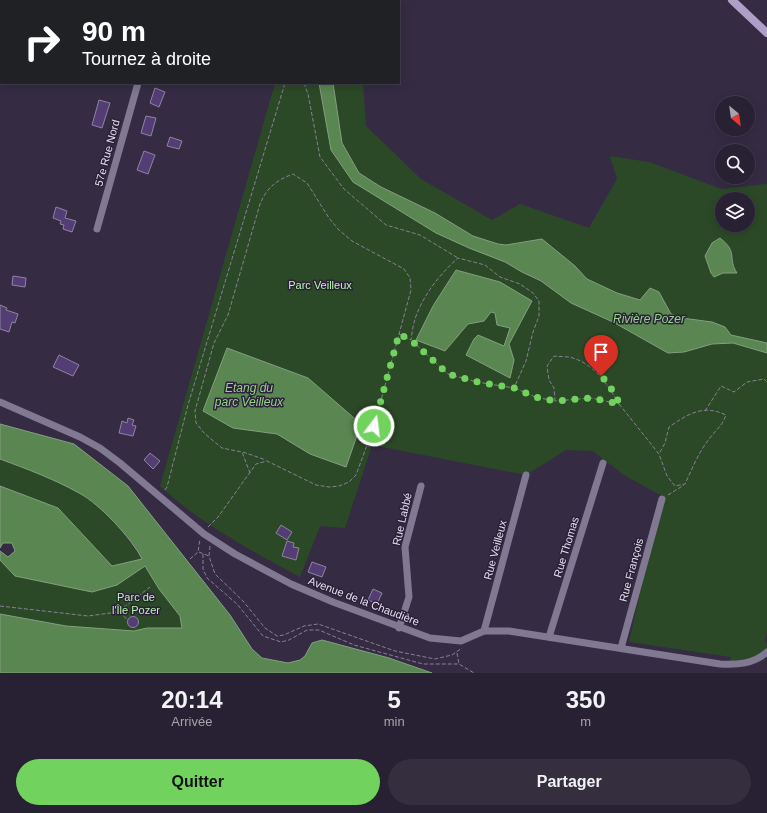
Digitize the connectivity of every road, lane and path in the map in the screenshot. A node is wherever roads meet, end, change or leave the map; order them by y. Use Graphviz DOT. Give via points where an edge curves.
graph roads {
  1 [pos="732,0"];
  2 [pos="767,33"];
  3 [pos="138,84"];
  4 [pos="284,84"];
  5 [pos="304,84"];
  6 [pos="97,229"];
  7 [pos="458,258"];
  8 [pos="399,334"];
  9 [pos="411,340"];
  10 [pos="767,382"];
  11 [pos="514,388"];
  12 [pos="555,401"];
  13 [pos="0,402"];
  14 [pos="620,404"];
  15 [pos="705,412"];
  16 [pos="242,452"];
  17 [pos="659,454"];
  18 [pos="267,461"];
  19 [pos="603,463"];
  20 [pos="250,473"];
  21 [pos="526,475"];
  22 [pos="685,484"];
  23 [pos="421,486"];
  24 [pos="159,497"];
  25 [pos="662,499"];
  26 [pos="206,529"];
  27 [pos="205,541"];
  28 [pos="211,545"];
  29 [pos="198,552"];
  30 [pos="202,554"];
  31 [pos="209,556"];
  32 [pos="190,559"];
  33 [pos="150,587"];
  34 [pos="0,606"];
  35 [pos="118,612"];
  36 [pos="128,620"];
  37 [pos="399,628"];
  38 [pos="484,631"];
  39 [pos="550,636"];
  40 [pos="621,648"];
  41 [pos="767,652"];
  42 [pos="459,664"];
  43 [pos="474,673"];
  1 -- 2 [label="main road"];
  3 -- 6 [label="street, 57e Rue Nord"];
  4 -- 24 [label="path" via="188,405 167,487"];
  5 -- 7 [label="path" via="320,157 344,189 386,225 420,235"];
  7 -- 9 [label="path" via="442,272 427,295 415,319"];
  7 -- 11 [label="path" via="485,264 500,277 520,284 539,301 539,316 532,332 526,361"];
  8 -- 9 [label="path"];
  8 -- 16 [label="path" via="411,290 410,278 404,269 343,234 329,218 307,183 294,174 283,178 265,192 260,204 228,315 214,342 195,411 196,423 205,434 222,448"];
  8 -- 18 [label="path" via="374,426 353,478 339,486 316,485"];
  9 -- 11 [label="path" via="448,374"];
  10 -- 15 [label="path" via="764,379 747,382 734,392 721,386"];
  11 -- 12 [label="path" via="535,397"];
  12 -- 14 [label="path" via="591,398"];
  12 -- 14 [label="path" via="547,366 554,356 572,358 594,370 608,383"];
  13 -- 24 [label="street, Avenue de la Chaudière" via="100,448"];
  14 -- 17 [label="path"];
  15 -- 17 [label="path" via="698,411 686,415 669,427"];
  15 -- 22 [label="path" via="715,410 726,415 722,426 710,438 700,454"];
  16 -- 18 [label="path"];
  16 -- 20 [label="path"];
  17 -- 22 [label="path" via="667,476 674,486"];
  18 -- 20 [label="path" via="256,464"];
  19 -- 39 [label="street, Rue Thomas"];
  20 -- 26 [label="path" via="218,517"];
  21 -- 38 [label="street, Rue Veilleux"];
  22 -- 25 [label="path"];
  23 -- 37 [label="street, Rue Labbé" via="405,547 408,597"];
  24 -- 37 [label="street, Avenue de la Chaudière" via="204,534 235,554 291,584"];
  25 -- 40 [label="street, Rue François"];
  27 -- 29 [label="path" via="200,538"];
  28 -- 31 [label="path"];
  29 -- 30 [label="path"];
  29 -- 32 [label="path"];
  30 -- 31 [label="path"];
  30 -- 42 [label="path" via="203,569 207,578 237,604 263,636 281,642 307,630 319,630 354,645 422,664"];
  31 -- 42 [label="path" via="215,574 243,601 265,628 278,636 304,626 318,624 395,651 435,659 457,652"];
  33 -- 35 [label="path"];
  34 -- 35 [label="path" via="88,616"];
  35 -- 36 [label="path"];
  37 -- 38 [label="street, Avenue de la Chaudière" via="430,638 461,641"];
  38 -- 39 [label="street, Avenue de la Chaudière"];
  39 -- 40 [label="street, Avenue de la Chaudière"];
  40 -- 41 [label="street, Avenue de la Chaudière" via="738,665 753,661"];
  42 -- 43 [label="path"];
}
